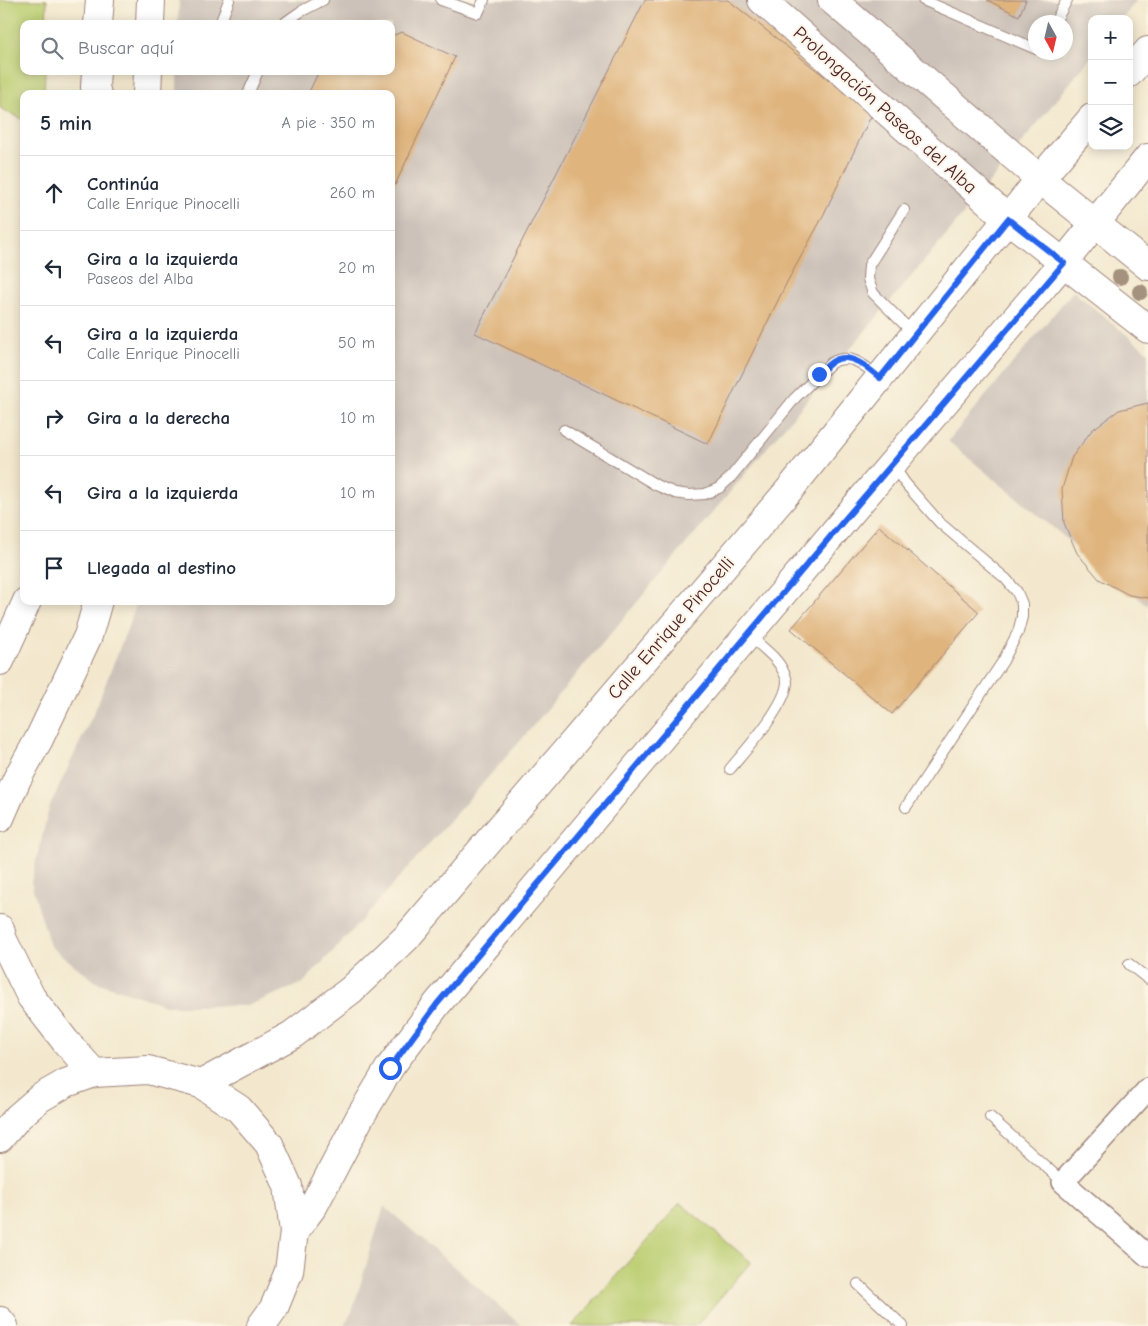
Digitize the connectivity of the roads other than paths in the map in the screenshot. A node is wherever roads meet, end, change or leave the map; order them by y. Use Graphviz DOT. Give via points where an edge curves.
graph roads {
  1 [pos="84,0"];
  2 [pos="100,0"];
  3 [pos="151,0"];
  4 [pos="230,0"];
  5 [pos="324,0"];
  6 [pos="440,0"];
  7 [pos="484,0"];
  8 [pos="762,0"];
  9 [pos="832,0"];
  10 [pos="923,0"];
  11 [pos="1067,0"];
  12 [pos="1059,15"];
  13 [pos="83,20"];
  14 [pos="98,20"];
  15 [pos="150,20"];
  16 [pos="222,20"];
  17 [pos="289,20"];
  18 [pos="1028,46"];
  19 [pos="1148,51"];
  20 [pos="1133,68"];
  21 [pos="81,75"];
  22 [pos="96,75"];
  23 [pos="148,75"];
  24 [pos="256,75"];
  25 [pos="80,90"];
  26 [pos="96,90"];
  27 [pos="148,90"];
  28 [pos="250,90"];
  29 [pos="1088,123"];
  30 [pos="1148,158"];
  31 [pos="1040,179"];
  32 [pos="904,210"];
  33 [pos="1008,219"];
  34 [pos="1096,223"];
  35 [pos="1064,263"];
  36 [pos="1148,266"];
  37 [pos="1148,329"];
  38 [pos="914,335"];
  39 [pos="880,378"];
  40 [pos="564,430"];
  41 [pos="892,464"];
  42 [pos="25,605"];
  43 [pos="97,605"];
  44 [pos="748,634"];
  45 [pos="0,661"];
  46 [pos="730,769"];
  47 [pos="906,808"];
  48 [pos="0,818"];
  49 [pos="0,929"];
  50 [pos="1129,964"];
  51 [pos="1148,979"];
  52 [pos="94,1074"];
  53 [pos="200,1084"];
  54 [pos="1148,1089"];
  55 [pos="990,1117"];
  56 [pos="0,1138"];
  57 [pos="1063,1182"];
  58 [pos="294,1232"];
  59 [pos="1148,1256"];
  60 [pos="858,1284"];
  61 [pos="0,1321"];
  62 [pos="4,1326"];
  63 [pos="261,1326"];
  64 [pos="903,1326"];
  1 -- 13 [label="main road"];
  2 -- 14 [label="main road"];
  3 -- 15 [label="main road"];
  4 -- 16 [label="lane"];
  5 -- 17 [label="lane"];
  6 -- 7 [label="lane" via="478,13"];
  8 -- 33 [label="main road, Prolongación Paseos del Alba"];
  9 -- 31 [label="main road"];
  10 -- 18 [label="lane"];
  11 -- 12 [label="lane"];
  19 -- 20 [label="main road"];
  21 -- 25 [label="main road"];
  22 -- 26 [label="main road"];
  23 -- 27 [label="main road"];
  24 -- 28 [label="lane"];
  29 -- 31 [label="main road, Calle Enrique Pinocelli"];
  30 -- 34 [label="main road"];
  31 -- 33 [label="main road, Calle Enrique Pinocelli"];
  31 -- 34 [label="main road"];
  32 -- 38 [label="lane" via="869,266 868,279 873,293"];
  33 -- 35 [label="main road, Prolongación Paseos del Alba"];
  33 -- 38 [label="main road, Calle Enrique Pinocelli"];
  34 -- 35 [label="main road"];
  34 -- 36 [label="main road"];
  35 -- 37 [label="main road, Prolongación Paseos del Alba"];
  35 -- 41 [label="main road"];
  38 -- 39 [label="main road, Calle Enrique Pinocelli"];
  39 -- 40 [label="lane" via="860,363 838,358 795,398 730,478 705,494 675,493 656,485"];
  39 -- 53 [label="main road, Calle Enrique Pinocelli" via="790,489 406,938 352,990 292,1035"];
  41 -- 44 [label="main road"];
  41 -- 47 [label="lane" via="904,483 940,523 1006,579 1022,604 1018,632 1003,661"];
  42 -- 45 [label="main road"];
  43 -- 48 [label="main road" via="88,636"];
  44 -- 46 [label="lane" via="776,660 787,682 775,712"];
  44 -- 58 [label="main road" via="437,1004 390,1068 314,1204"];
  49 -- 52 [label="main road" via="31,997"];
  50 -- 51 [label="lane"];
  52 -- 53 [label="main road" via="148,1070"];
  52 -- 56 [label="main road" via="66,1083 40,1098"];
  53 -- 58 [label="main road" via="239,1109 269,1144 288,1186"];
  54 -- 57 [label="street"];
  55 -- 57 [label="lane"];
  57 -- 59 [label="street"];
  58 -- 63 [label="main road" via="289,1271 274,1308"];
  60 -- 64 [label="lane"];
  61 -- 62 [label="main road"];
}
